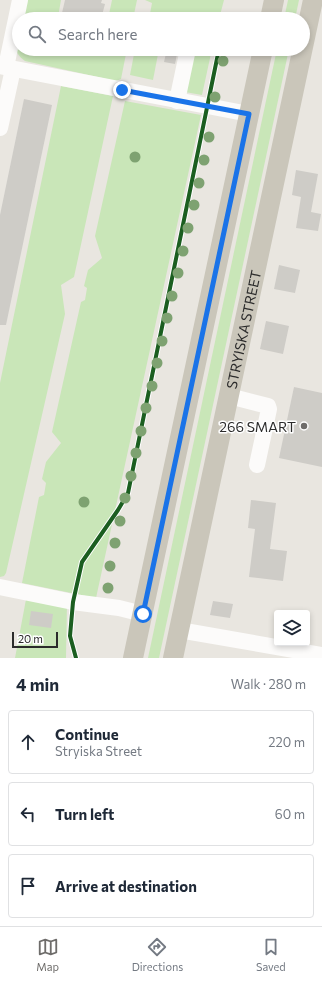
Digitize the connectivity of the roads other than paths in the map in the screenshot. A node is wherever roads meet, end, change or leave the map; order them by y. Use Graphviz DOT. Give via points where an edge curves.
graph roads {
  1 [pos="20,0"];
  2 [pos="274,0"];
  3 [pos="314,0"];
  4 [pos="17,12"];
  5 [pos="271,12"];
  6 [pos="310,19"];
  7 [pos="12,38"];
  8 [pos="187,56"];
  9 [pos="261,56"];
  10 [pos="302,56"];
  11 [pos="6,67"];
  12 [pos="177,101"];
  13 [pos="249,114"];
  14 [pos="0,128"];
  15 [pos="229,396"];
  16 [pos="257,465"];
  17 [pos="0,587"];
  18 [pos="143,614"];
  19 [pos="179,630"];
  20 [pos="322,656"];
  21 [pos="133,658"];
  22 [pos="173,658"];
  1 -- 4 [label="lane"];
  2 -- 5 [label="main road"];
  3 -- 6 [label="main road, STRYISKA STREET"];
  7 -- 11 [label="lane"];
  8 -- 12 [label="lane"];
  9 -- 13 [label="main road"];
  10 -- 15 [label="main road, STRYISKA STREET"];
  11 -- 12 [label="lane"];
  11 -- 14 [label="lane"];
  12 -- 13 [label="lane"];
  13 -- 18 [label="main road"];
  15 -- 16 [label="lane" via="268,406"];
  15 -- 19 [label="main road, STRYISKA STREET"];
  17 -- 18 [label="lane"];
  18 -- 21 [label="main road"];
  19 -- 20 [label="lane"];
  19 -- 22 [label="main road, STRYISKA STREET"];
}
